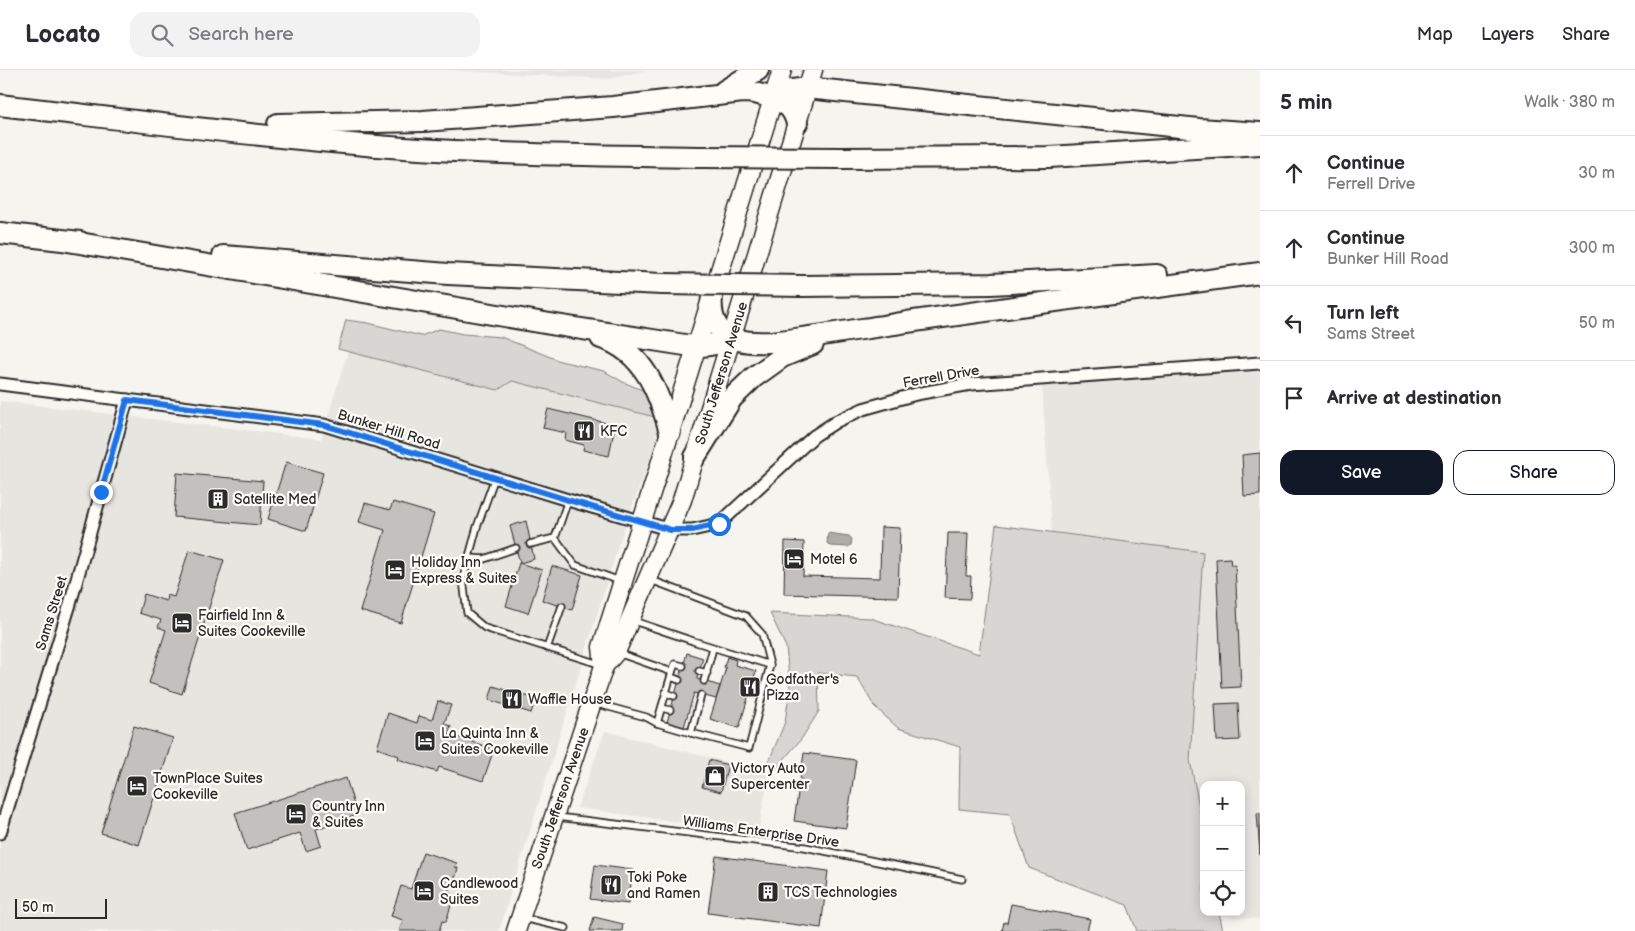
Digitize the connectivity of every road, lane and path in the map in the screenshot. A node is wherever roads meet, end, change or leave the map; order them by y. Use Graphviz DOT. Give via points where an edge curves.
graph roads {
  1 [pos="758,70"];
  2 [pos="782,70"];
  3 [pos="810,79"];
  4 [pos="712,97"];
  5 [pos="773,99"];
  6 [pos="0,104"];
  7 [pos="797,123"];
  8 [pos="162,124"];
  9 [pos="1260,133"];
  10 [pos="1260,144"];
  11 [pos="0,233"];
  12 [pos="68,241"];
  13 [pos="1260,269"];
  14 [pos="1260,273"];
  15 [pos="712,296"];
  16 [pos="556,325"];
  17 [pos="869,328"];
  18 [pos="731,338"];
  19 [pos="697,347"];
  20 [pos="1260,363"];
  21 [pos="0,384"];
  22 [pos="127,400"];
  23 [pos="670,432"];
  24 [pos="695,457"];
  25 [pos="495,477"];
  26 [pos="568,500"];
  27 [pos="642,521"];
  28 [pos="671,530"];
  29 [pos="554,538"];
  30 [pos="530,544"];
  31 [pos="516,548"];
  32 [pos="469,558"];
  33 [pos="575,565"];
  34 [pos="572,572"];
  35 [pos="649,579"];
  36 [pos="622,582"];
  37 [pos="562,606"];
  38 [pos="631,620"];
  39 [pos="547,648"];
  40 [pos="714,648"];
  41 [pos="616,652"];
  42 [pos="770,665"];
  43 [pos="604,666"];
  44 [pos="683,666"];
  45 [pos="699,671"];
  46 [pos="707,673"];
  47 [pos="671,675"];
  48 [pos="679,680"];
  49 [pos="704,681"];
  50 [pos="666,693"];
  51 [pos="701,695"];
  52 [pos="674,696"];
  53 [pos="691,702"];
  54 [pos="592,703"];
  55 [pos="699,704"];
  56 [pos="662,708"];
  57 [pos="670,710"];
  58 [pos="687,714"];
  59 [pos="696,717"];
  60 [pos="657,723"];
  61 [pos="691,733"];
  62 [pos="554,817"];
  63 [pos="0,833"];
  64 [pos="962,879"];
  65 [pos="519,924"];
  66 [pos="566,928"];
  1 -- 4 [label="highway"];
  2 -- 5 [label="main road, South Jefferson Avenue"];
  3 -- 5 [label="highway"];
  3 -- 7 [label="main road, South Jefferson Avenue"];
  3 -- 9 [label="highway" via="1199,129"];
  4 -- 5 [label="highway" via="750,92"];
  4 -- 8 [label="highway" via="423,121"];
  5 -- 7 [label="highway" via="787,105"];
  5 -- 15 [label="main road, South Jefferson Avenue"];
  6 -- 8 [label="highway"];
  7 -- 18 [label="main road, South Jefferson Avenue"];
  8 -- 10 [label="highway, bridge" via="390,147 517,154 1049,157"];
  11 -- 12 [label="highway"];
  12 -- 13 [label="highway, bridge" via="448,274 662,284 991,284"];
  12 -- 16 [label="highway"];
  14 -- 17 [label="highway"];
  15 -- 18 [label="highway" via="712,314 718,328"];
  15 -- 19 [label="main road, South Jefferson Avenue"];
  16 -- 19 [label="highway"];
  16 -- 23 [label="highway" via="613,342 640,362 652,381"];
  17 -- 18 [label="highway" via="774,342"];
  17 -- 24 [label="highway" via="782,356 732,398"];
  18 -- 19 [label="highway" via="712,346"];
  18 -- 24 [label="main road, South Jefferson Avenue"];
  19 -- 23 [label="main road, South Jefferson Avenue"];
  20 -- 28 [label="street, Ferrell Drive" via="971,384 863,408 814,436 719,524 692,530"];
  21 -- 22 [label="street, Bunker Hill Road"];
  22 -- 25 [label="street, Bunker Hill Road" via="324,425"];
  22 -- 63 [label="street, Sams Street" via="70,604"];
  23 -- 27 [label="main road, South Jefferson Avenue"];
  24 -- 28 [label="main road, South Jefferson Avenue"];
  25 -- 26 [label="street, Bunker Hill Road"];
  25 -- 32 [label="lane"];
  26 -- 27 [label="street, Bunker Hill Road"];
  26 -- 29 [label="lane"];
  27 -- 28 [label="street, Bunker Hill Road"];
  27 -- 36 [label="main road, South Jefferson Avenue"];
  28 -- 35 [label="main road, South Jefferson Avenue"];
  29 -- 30 [label="lane"];
  29 -- 33 [label="lane"];
  31 -- 32 [label="lane" via="484,559"];
  32 -- 39 [label="lane" via="463,579 467,613 485,628"];
  33 -- 34 [label="lane"];
  33 -- 36 [label="lane"];
  35 -- 38 [label="main road, South Jefferson Avenue"];
  35 -- 42 [label="lane" via="746,616 762,634"];
  36 -- 43 [label="main road, South Jefferson Avenue" via="602,646"];
  37 -- 39 [label="lane"];
  38 -- 40 [label="lane"];
  38 -- 41 [label="main road, South Jefferson Avenue"];
  39 -- 43 [label="lane"];
  40 -- 42 [label="lane"];
  40 -- 46 [label="lane"];
  41 -- 43 [label="main road, South Jefferson Avenue"];
  41 -- 47 [label="lane"];
  42 -- 61 [label="lane" via="750,748"];
  43 -- 54 [label="main road, South Jefferson Avenue"];
  44 -- 47 [label="lane" via="675,664"];
  45 -- 46 [label="lane"];
  46 -- 49 [label="lane"];
  47 -- 48 [label="lane"];
  47 -- 50 [label="lane"];
  50 -- 52 [label="lane"];
  50 -- 56 [label="lane"];
  51 -- 55 [label="lane"];
  53 -- 55 [label="lane"];
  54 -- 60 [label="lane"];
  54 -- 62 [label="main road, South Jefferson Avenue"];
  55 -- 59 [label="lane"];
  56 -- 57 [label="lane"];
  56 -- 60 [label="lane"];
  58 -- 59 [label="lane"];
  59 -- 61 [label="lane"];
  60 -- 61 [label="lane"];
  62 -- 64 [label="lane, Williams Enterprise Drive" via="806,847"];
  62 -- 65 [label="main road, South Jefferson Avenue"];
  65 -- 66 [label="lane"];
}
